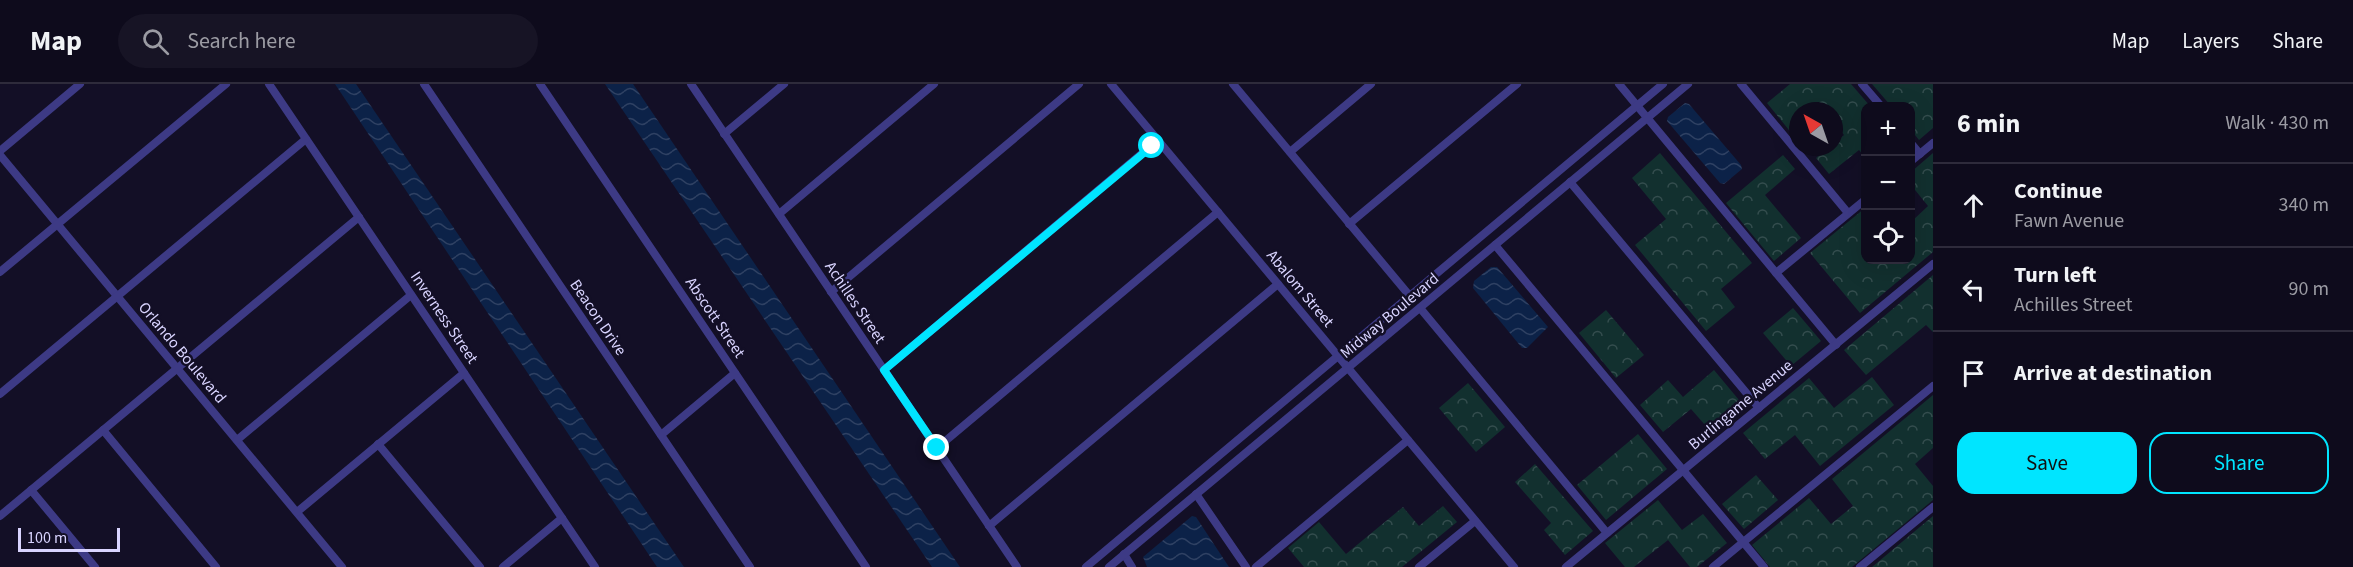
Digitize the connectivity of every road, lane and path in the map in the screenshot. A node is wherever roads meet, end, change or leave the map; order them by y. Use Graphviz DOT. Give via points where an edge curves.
graph roads {
  1 [pos="80,84"];
  2 [pos="226,84"];
  3 [pos="269,84"];
  4 [pos="424,84"];
  5 [pos="540,84"];
  6 [pos="691,84"];
  7 [pos="784,84"];
  8 [pos="934,84"];
  9 [pos="1079,84"];
  10 [pos="1111,84"];
  11 [pos="1233,84"];
  12 [pos="1371,84"];
  13 [pos="1517,84"];
  14 [pos="1619,84"];
  15 [pos="1663,84"];
  16 [pos="1688,84"];
  17 [pos="1741,84"];
  18 [pos="1863,84"];
  19 [pos="1878,102"];
  20 [pos="1637,106"];
  21 [pos="1647,118"];
  22 [pos="724,134"];
  23 [pos="306,139"];
  24 [pos="1158,140"];
  25 [pos="1933,143"];
  26 [pos="1915,147"];
  27 [pos="0,151"];
  28 [pos="1290,152"];
  29 [pos="1920,154"];
  30 [pos="0,155"];
  31 [pos="1915,158"];
  32 [pos="1570,182"];
  33 [pos="1861,203"];
  34 [pos="1218,212"];
  35 [pos="1848,213"];
  36 [pos="779,214"];
  37 [pos="359,217"];
  38 [pos="1350,224"];
  39 [pos="57,225"];
  40 [pos="1495,245"];
  41 [pos="1933,264"];
  42 [pos="0,272"];
  43 [pos="1776,273"];
  44 [pos="1278,284"];
  45 [pos="831,292"];
  46 [pos="411,295"];
  47 [pos="1409,295"];
  48 [pos="117,297"];
  49 [pos="1420,308"];
  50 [pos="1836,345"];
  51 [pos="1337,356"];
  52 [pos="177,368"];
  53 [pos="1348,369"];
  54 [pos="884,370"];
  55 [pos="464,373"];
  56 [pos="735,373"];
  57 [pos="1933,386"];
  58 [pos="0,394"];
  59 [pos="1759,408"];
  60 [pos="103,430"];
  61 [pos="661,435"];
  62 [pos="237,440"];
  63 [pos="1408,440"];
  64 [pos="378,444"];
  65 [pos="937,448"];
  66 [pos="1683,470"];
  67 [pos="31,490"];
  68 [pos="1196,494"];
  69 [pos="1933,507"];
  70 [pos="297,512"];
  71 [pos="0,516"];
  72 [pos="562,518"];
  73 [pos="1475,521"];
  74 [pos="989,526"];
  75 [pos="1607,533"];
  76 [pos="1743,542"];
  77 [pos="1124,554"];
  78 [pos="94,567"];
  79 [pos="216,567"];
  80 [pos="342,567"];
  81 [pos="480,567"];
  82 [pos="503,567"];
  83 [pos="595,567"];
  84 [pos="750,567"];
  85 [pos="866,567"];
  86 [pos="1017,567"];
  87 [pos="1086,567"];
  88 [pos="1109,567"];
  89 [pos="1132,567"];
  90 [pos="1246,567"];
  91 [pos="1256,567"];
  92 [pos="1419,567"];
  93 [pos="1514,567"];
  94 [pos="1566,567"];
  95 [pos="1713,567"];
  96 [pos="1764,567"];
  97 [pos="1860,567"];
  1 -- 27 [label="street"];
  2 -- 39 [label="street"];
  3 -- 23 [label="street, Inverness Street"];
  4 -- 61 [label="street, Beacon Drive"];
  5 -- 56 [label="street, Abscott Street"];
  6 -- 22 [label="street, Achilles Street"];
  7 -- 22 [label="street"];
  8 -- 36 [label="street"];
  9 -- 45 [label="street"];
  10 -- 24 [label="street, Abalom Street"];
  11 -- 28 [label="street"];
  12 -- 28 [label="street"];
  13 -- 38 [label="street"];
  14 -- 20 [label="street"];
  15 -- 20 [label="street, Midway Boulevard"];
  16 -- 21 [label="street, Midway Boulevard"];
  17 -- 35 [label="street"];
  18 -- 19 [label="street"];
  20 -- 21 [label="street"];
  20 -- 47 [label="street, Midway Boulevard"];
  21 -- 32 [label="street, Midway Boulevard"];
  21 -- 43 [label="street"];
  22 -- 36 [label="street, Achilles Street"];
  23 -- 37 [label="street, Inverness Street"];
  23 -- 48 [label="street"];
  24 -- 34 [label="street, Abalom Street"];
  24 -- 54 [label="street"];
  25 -- 29 [label="street"];
  26 -- 29 [label="street"];
  28 -- 38 [label="street"];
  29 -- 31 [label="street"];
  30 -- 39 [label="street, Orlando Boulevard"];
  32 -- 40 [label="street, Midway Boulevard"];
  32 -- 59 [label="street"];
  33 -- 35 [label="street"];
  34 -- 44 [label="street, Abalom Street"];
  34 -- 65 [label="street"];
  35 -- 43 [label="street"];
  36 -- 45 [label="street, Achilles Street"];
  37 -- 46 [label="street, Inverness Street"];
  37 -- 52 [label="street"];
  38 -- 47 [label="street"];
  39 -- 42 [label="street"];
  39 -- 48 [label="street, Orlando Boulevard"];
  40 -- 49 [label="street, Midway Boulevard"];
  40 -- 66 [label="street"];
  41 -- 50 [label="street, Burlingame Avenue"];
  43 -- 50 [label="street"];
  44 -- 51 [label="street, Abalom Street"];
  44 -- 74 [label="street"];
  45 -- 54 [label="street, Achilles Street"];
  46 -- 55 [label="street, Inverness Street"];
  46 -- 62 [label="street"];
  47 -- 51 [label="street, Midway Boulevard"];
  48 -- 52 [label="street, Orlando Boulevard"];
  48 -- 58 [label="street"];
  49 -- 53 [label="street, Midway Boulevard"];
  49 -- 75 [label="street"];
  50 -- 59 [label="street, Burlingame Avenue"];
  51 -- 53 [label="street, Abalom Street"];
  51 -- 87 [label="street, Midway Boulevard"];
  52 -- 60 [label="street"];
  52 -- 62 [label="street, Orlando Boulevard"];
  53 -- 63 [label="street, Abalom Street"];
  53 -- 68 [label="street, Midway Boulevard"];
  54 -- 65 [label="street, Achilles Street"];
  55 -- 64 [label="street"];
  55 -- 72 [label="street, Inverness Street"];
  56 -- 61 [label="street"];
  56 -- 85 [label="street, Abscott Street"];
  57 -- 76 [label="street"];
  59 -- 66 [label="street, Burlingame Avenue"];
  60 -- 67 [label="street"];
  60 -- 79 [label="street"];
  61 -- 84 [label="street, Beacon Drive"];
  62 -- 70 [label="street, Orlando Boulevard"];
  63 -- 73 [label="street, Abalom Street"];
  63 -- 91 [label="street"];
  64 -- 70 [label="street"];
  64 -- 81 [label="street"];
  65 -- 74 [label="street, Achilles Street"];
  66 -- 75 [label="street, Burlingame Avenue"];
  66 -- 76 [label="street"];
  67 -- 71 [label="street"];
  67 -- 78 [label="street"];
  68 -- 77 [label="street, Midway Boulevard"];
  68 -- 90 [label="street"];
  69 -- 97 [label="street"];
  70 -- 80 [label="street, Orlando Boulevard"];
  72 -- 82 [label="street"];
  72 -- 83 [label="street, Inverness Street"];
  73 -- 92 [label="street"];
  73 -- 93 [label="street, Abalom Street"];
  74 -- 86 [label="street, Achilles Street"];
  75 -- 94 [label="street, Burlingame Avenue"];
  76 -- 95 [label="street"];
  76 -- 96 [label="street"];
  77 -- 88 [label="street, Midway Boulevard"];
  77 -- 89 [label="street"];
}
